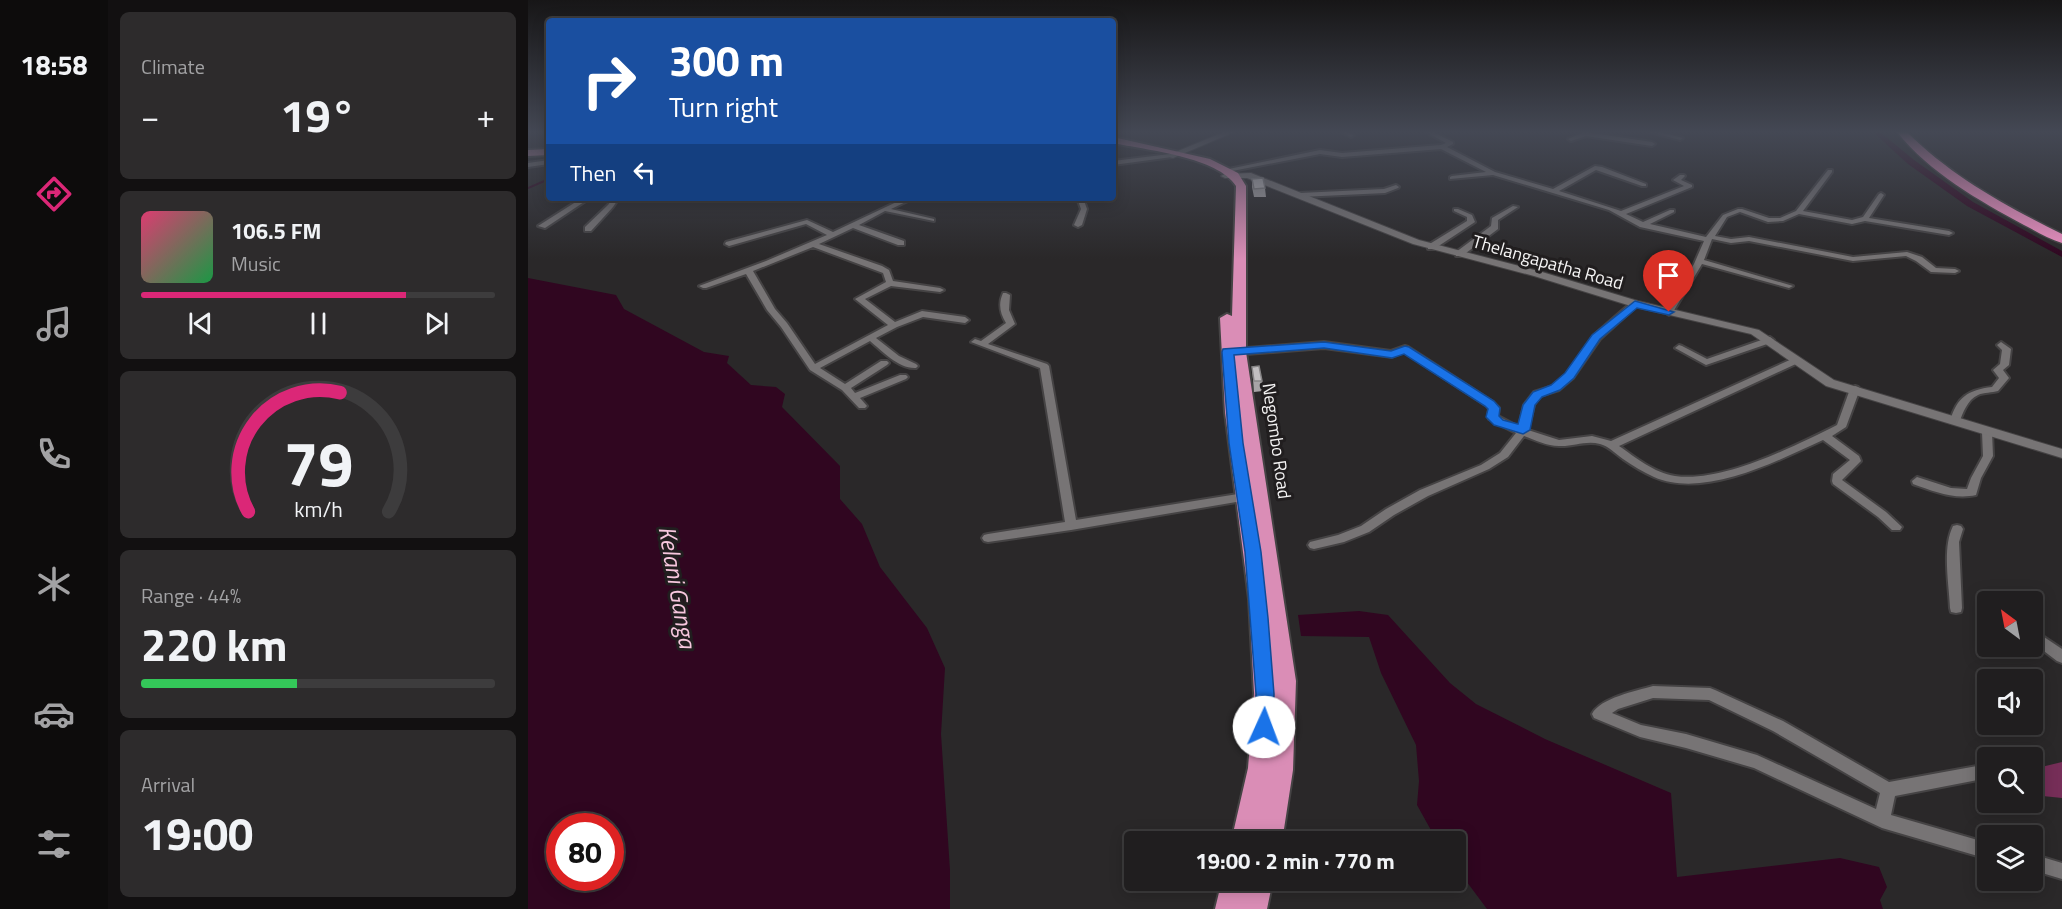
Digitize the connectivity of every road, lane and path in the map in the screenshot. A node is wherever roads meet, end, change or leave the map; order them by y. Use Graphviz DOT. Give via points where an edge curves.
graph roads {
  1 [pos="1229,174"];
  2 [pos="1237,174"];
  3 [pos="1481,174"];
  4 [pos="1498,174"];
  5 [pos="1584,174"];
  6 [pos="1617,174"];
  7 [pos="1827,174"];
  8 [pos="1949,174"];
  9 [pos="1962,174"];
  10 [pos="1682,176"];
  11 [pos="1452,178"];
  12 [pos="1644,185"];
  13 [pos="1396,187"];
  14 [pos="1554,191"];
  15 [pos="1300,195"];
  16 [pos="1881,195"];
  17 [pos="582,201"];
  18 [pos="614,201"];
  19 [pos="902,201"];
  20 [pos="1081,201"];
  21 [pos="1515,207"];
  22 [pos="884,209"];
  23 [pos="1456,210"];
  24 [pos="1672,210"];
  25 [pos="1798,212"];
  26 [pos="1622,213"];
  27 [pos="1865,219"];
  28 [pos="932,220"];
  29 [pos="852,225"];
  30 [pos="1077,225"];
  31 [pos="1643,225"];
  32 [pos="542,226"];
  33 [pos="588,229"];
  34 [pos="2062,232"];
  35 [pos="1949,233"];
  36 [pos="833,235"];
  37 [pos="1709,239"];
  38 [pos="2062,239"];
  39 [pos="901,243"];
  40 [pos="729,244"];
  41 [pos="812,244"];
  42 [pos="1431,247"];
  43 [pos="1459,254"];
  44 [pos="1700,261"];
  45 [pos="748,270"];
  46 [pos="1955,272"];
  47 [pos="890,283"];
  48 [pos="703,286"];
  49 [pos="1789,286"];
  50 [pos="940,290"];
  51 [pos="1006,296"];
  52 [pos="1635,304"];
  53 [pos="1669,312"];
  54 [pos="965,320"];
  55 [pos="894,325"];
  56 [pos="870,337"];
  57 [pos="1770,340"];
  58 [pos="2001,345"];
  59 [pos="1679,348"];
  60 [pos="1234,352"];
  61 [pos="1795,361"];
  62 [pos="884,363"];
  63 [pos="913,366"];
  64 [pos="813,368"];
  65 [pos="903,377"];
  66 [pos="845,388"];
  67 [pos="1855,389"];
  68 [pos="853,397"];
  69 [pos="862,406"];
  70 [pos="1955,421"];
  71 [pos="1523,430"];
  72 [pos="1987,432"];
  73 [pos="1824,435"];
  74 [pos="1611,445"];
  75 [pos="2062,454"];
  76 [pos="1917,481"];
  77 [pos="1244,497"];
  78 [pos="1071,526"];
  79 [pos="1896,527"];
  80 [pos="1958,529"];
  81 [pos="988,538"];
  82 [pos="1314,544"];
  83 [pos="1956,608"];
  84 [pos="2043,642"];
  85 [pos="2062,657"];
  86 [pos="1977,773"];
  87 [pos="1888,790"];
  88 [pos="1882,820"];
  89 [pos="1247,831"];
  90 [pos="1271,831"];
  91 [pos="1977,848"];
  92 [pos="2043,865"];
  93 [pos="2062,871"];
  94 [pos="1232,891"];
  95 [pos="1258,891"];
  96 [pos="1228,909"];
  97 [pos="1254,909"];
  1 -- 60 [label="highway, Negombo Road" via="1233,195 1229,239"];
  2 -- 15 [label="street, Thelangapatha Road"];
  3 -- 11 [label="street"];
  4 -- 14 [label="street"];
  5 -- 14 [label="street"];
  6 -- 12 [label="street"];
  7 -- 25 [label="street"];
  8 -- 38 [label="highway"];
  9 -- 34 [label="highway"];
  10 -- 26 [label="street" via="1676,180 1690,186"];
  13 -- 15 [label="street" via="1385,191"];
  14 -- 26 [label="street"];
  15 -- 42 [label="street, Thelangapatha Road"];
  16 -- 27 [label="street"];
  17 -- 32 [label="street"];
  18 -- 33 [label="street"];
  19 -- 22 [label="street"];
  20 -- 30 [label="street" via="1084,209"];
  21 -- 43 [label="street" via="1494,219 1495,226"];
  22 -- 28 [label="street"];
  22 -- 29 [label="street"];
  23 -- 42 [label="street" via="1470,216 1471,222"];
  24 -- 31 [label="street"];
  25 -- 27 [label="street" via="1852,222"];
  25 -- 37 [label="street" via="1781,220 1768,220 1737,210 1725,216"];
  26 -- 31 [label="street"];
  27 -- 35 [label="street"];
  29 -- 36 [label="street"];
  29 -- 39 [label="street"];
  31 -- 37 [label="street"];
  36 -- 40 [label="street" via="807,222"];
  36 -- 41 [label="street"];
  37 -- 44 [label="street"];
  37 -- 46 [label="street" via="1749,239 1853,259 1902,254 1919,259 1934,270"];
  41 -- 45 [label="street"];
  41 -- 47 [label="street" via="879,268 886,272"];
  42 -- 43 [label="street, Thelangapatha Road"];
  43 -- 52 [label="street, Thelangapatha Road"];
  44 -- 49 [label="street"];
  44 -- 53 [label="street"];
  45 -- 48 [label="street"];
  45 -- 64 [label="street" via="766,303"];
  47 -- 50 [label="street"];
  47 -- 55 [label="street" via="859,299"];
  51 -- 78 [label="street" via="1005,316 1011,324 979,343 1044,366"];
  52 -- 53 [label="street, Thelangapatha Road"];
  52 -- 71 [label="street" via="1596,337 1569,376 1556,387 1537,394 1529,405"];
  53 -- 57 [label="street, Thelangapatha Road" via="1755,332"];
  54 -- 55 [label="street" via="922,314"];
  55 -- 56 [label="street"];
  56 -- 63 [label="street"];
  56 -- 64 [label="street"];
  57 -- 59 [label="street" via="1706,362"];
  57 -- 61 [label="street, Thelangapatha Road"];
  58 -- 70 [label="street" via="2007,350 2004,365 1998,370 2004,378 1995,389 1977,392 1966,400"];
  60 -- 71 [label="street" via="1324,345 1392,354 1405,349 1490,404 1498,423"];
  60 -- 77 [label="highway, Negombo Road"];
  60 -- 90 [label="highway, Negombo Road" via="1285,681 1281,770"];
  61 -- 67 [label="street, Thelangapatha Road" via="1818,378"];
  61 -- 74 [label="street"];
  62 -- 66 [label="street"];
  64 -- 66 [label="street"];
  65 -- 68 [label="street"];
  66 -- 68 [label="street"];
  67 -- 70 [label="street, Thelangapatha Road"];
  67 -- 73 [label="street" via="1841,427"];
  68 -- 69 [label="street"];
  70 -- 72 [label="street, Thelangapatha Road"];
  71 -- 74 [label="street" via="1559,443 1592,438"];
  71 -- 82 [label="street" via="1504,455 1485,467 1424,493 1365,529"];
  72 -- 75 [label="street, Thelangapatha Road"];
  72 -- 76 [label="street" via="1988,456 1972,492 1942,490"];
  73 -- 74 [label="street" via="1768,461 1699,480 1678,481 1646,468"];
  73 -- 79 [label="street" via="1856,458 1837,481"];
  77 -- 78 [label="street"];
  77 -- 89 [label="highway, Negombo Road" via="1253,552 1265,694 1264,727"];
  78 -- 81 [label="street"];
  80 -- 83 [label="street" via="1953,543"];
  84 -- 85 [label="street"];
  86 -- 87 [label="street"];
  87 -- 88 [label="street"];
  87 -- 88 [label="street" via="1778,726 1710,694 1653,692 1614,704 1599,714 1640,731 1756,762"];
  88 -- 91 [label="street"];
  92 -- 93 [label="street"];
  94 -- 96 [label="highway"];
  95 -- 97 [label="highway"];
}
